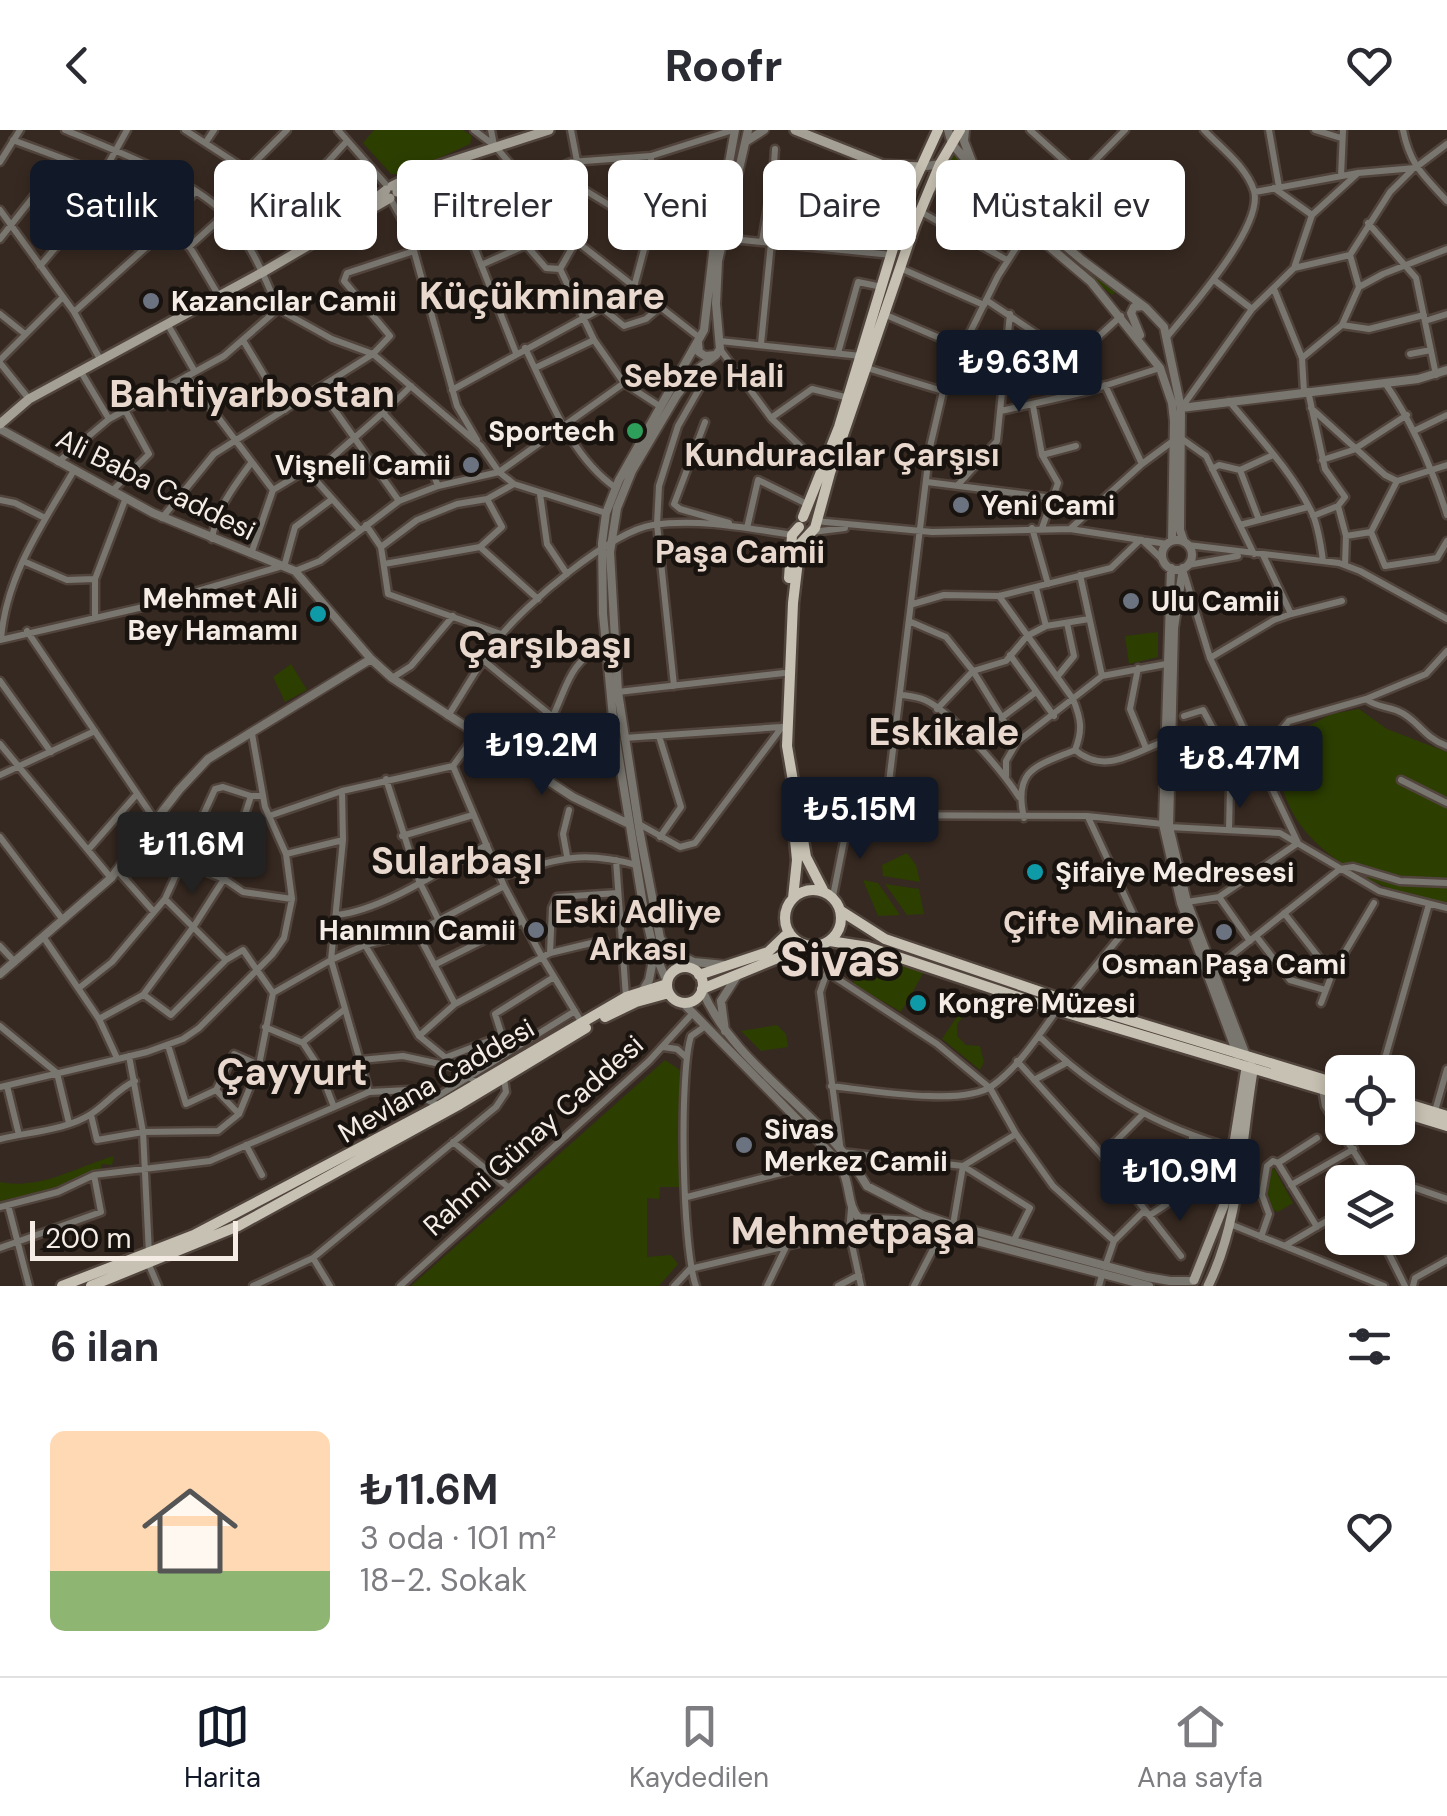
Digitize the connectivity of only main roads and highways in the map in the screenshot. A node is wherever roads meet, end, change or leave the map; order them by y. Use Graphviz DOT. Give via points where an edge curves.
graph roads {
  1 [pos="549,130"];
  2 [pos="795,130"];
  3 [pos="938,130"];
  4 [pos="963,130"];
  5 [pos="868,160"];
  6 [pos="916,167"];
  7 [pos="920,167"];
  8 [pos="916,177"];
  9 [pos="893,250"];
  10 [pos="0,426"];
  11 [pos="804,528"];
  12 [pos="828,893"];
  13 [pos="793,898"];
  14 [pos="841,911"];
  15 [pos="789,932"];
  16 [pos="819,944"];
  17 [pos="734,971"];
  18 [pos="699,975"];
  19 [pos="668,986"];
  20 [pos="702,990"];
  21 [pos="1246,1063"];
  22 [pos="1325,1081"];
  23 [pos="1325,1090"];
  24 [pos="1415,1106"];
  25 [pos="1415,1116"];
  26 [pos="1447,1116"];
  27 [pos="1447,1126"];
  28 [pos="149,1260"];
  29 [pos="114,1282"];
  30 [pos="1190,1282"];
  31 [pos="62,1286"];
  32 [pos="91,1286"];
  33 [pos="1208,1286"];
  1 -- 10 [label="main road" via="428,169 264,272 29,399"];
  2 -- 5 [label="main road"];
  3 -- 7 [label="main road"];
  4 -- 11 [label="main road" via="920,211"];
  6 -- 7 [label="main road"];
  7 -- 8 [label="main road"];
  9 -- 11 [label="main road"];
  11 -- 12 [label="main road" via="794,591 787,746 806,857"];
  11 -- 13 [label="main road" via="782,727 798,860"];
  12 -- 13 [label="main road" via="809,889"];
  12 -- 14 [label="main road"];
  13 -- 15 [label="main road" via="785,914"];
  14 -- 16 [label="main road" via="839,930"];
  14 -- 21 [label="main road" via="885,939"];
  15 -- 16 [label="main road"];
  15 -- 17 [label="main road"];
  16 -- 17 [label="main road"];
  16 -- 21 [label="main road" via="868,947"];
  17 -- 18 [label="main road"];
  17 -- 20 [label="main road"];
  18 -- 19 [label="main road" via="682,968"];
  18 -- 20 [label="main road"];
  19 -- 20 [label="main road" via="683,1003"];
  19 -- 28 [label="main road, Mevlana Caddesi" via="238,1226"];
  19 -- 28 [label="main road, Mevlana Caddesi" via="626,997"];
  21 -- 22 [label="main road"];
  21 -- 23 [label="main road"];
  21 -- 30 [label="main road" via="1224,1205"];
  21 -- 33 [label="main road" via="1230,1224"];
  24 -- 26 [label="main road"];
  25 -- 27 [label="main road"];
  28 -- 29 [label="main road, Mevlana Caddesi"];
  28 -- 31 [label="main road, Mevlana Caddesi"];
  29 -- 32 [label="main road, Mevlana Caddesi"];
  30 -- 33 [label="main road"];
}
